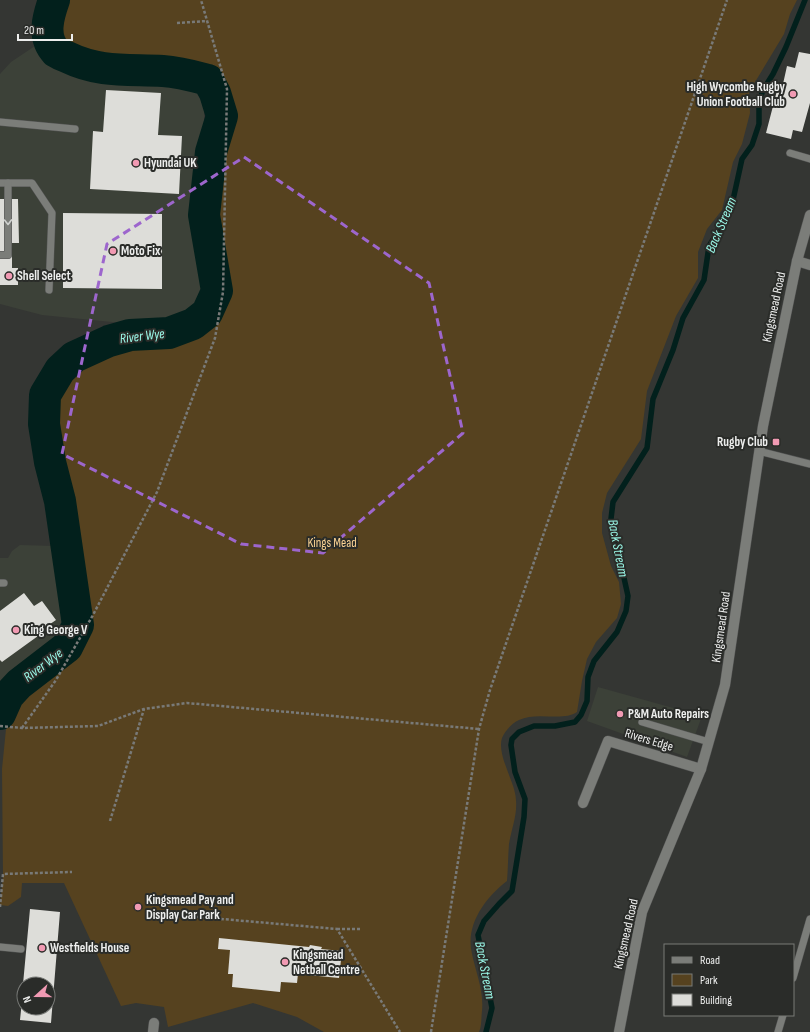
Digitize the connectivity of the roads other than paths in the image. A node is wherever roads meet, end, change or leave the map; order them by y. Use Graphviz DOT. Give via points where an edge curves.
graph roads {
  1 [pos="0,122"];
  2 [pos="74,129"];
  3 [pos="790,153"];
  4 [pos="810,159"];
  5 [pos="4,183"];
  6 [pos="810,215"];
  7 [pos="0,255"];
  8 [pos="797,261"];
  9 [pos="810,265"];
  10 [pos="49,290"];
  11 [pos="759,451"];
  12 [pos="810,464"];
  13 [pos="642,722"];
  14 [pos="709,742"];
  15 [pos="701,770"];
  16 [pos="583,803"];
  17 [pos="810,918"];
  18 [pos="0,947"];
  19 [pos="21,949"];
  20 [pos="794,974"];
  21 [pos="783,1016"];
  22 [pos="619,1032"];
  23 [pos="778,1032"];
  1 -- 2 [label="lane"];
  3 -- 4 [label="lane"];
  5 -- 7 [label="lane, one-way" via="8,255"];
  5 -- 10 [label="lane" via="32,183 52,213"];
  6 -- 8 [label="street, Kingsmead Road"];
  8 -- 9 [label="street"];
  8 -- 11 [label="street, Kingsmead Road"];
  11 -- 12 [label="lane"];
  11 -- 14 [label="street, Kingsmead Road" via="725,685"];
  13 -- 14 [label="lane"];
  14 -- 15 [label="street, Kingsmead Road"];
  15 -- 16 [label="street, Rivers Edge" via="608,741"];
  15 -- 22 [label="street, Kingsmead Road" via="642,912"];
  17 -- 20 [label="lane"];
  18 -- 19 [label="lane"];
  21 -- 23 [label="lane"];
}
